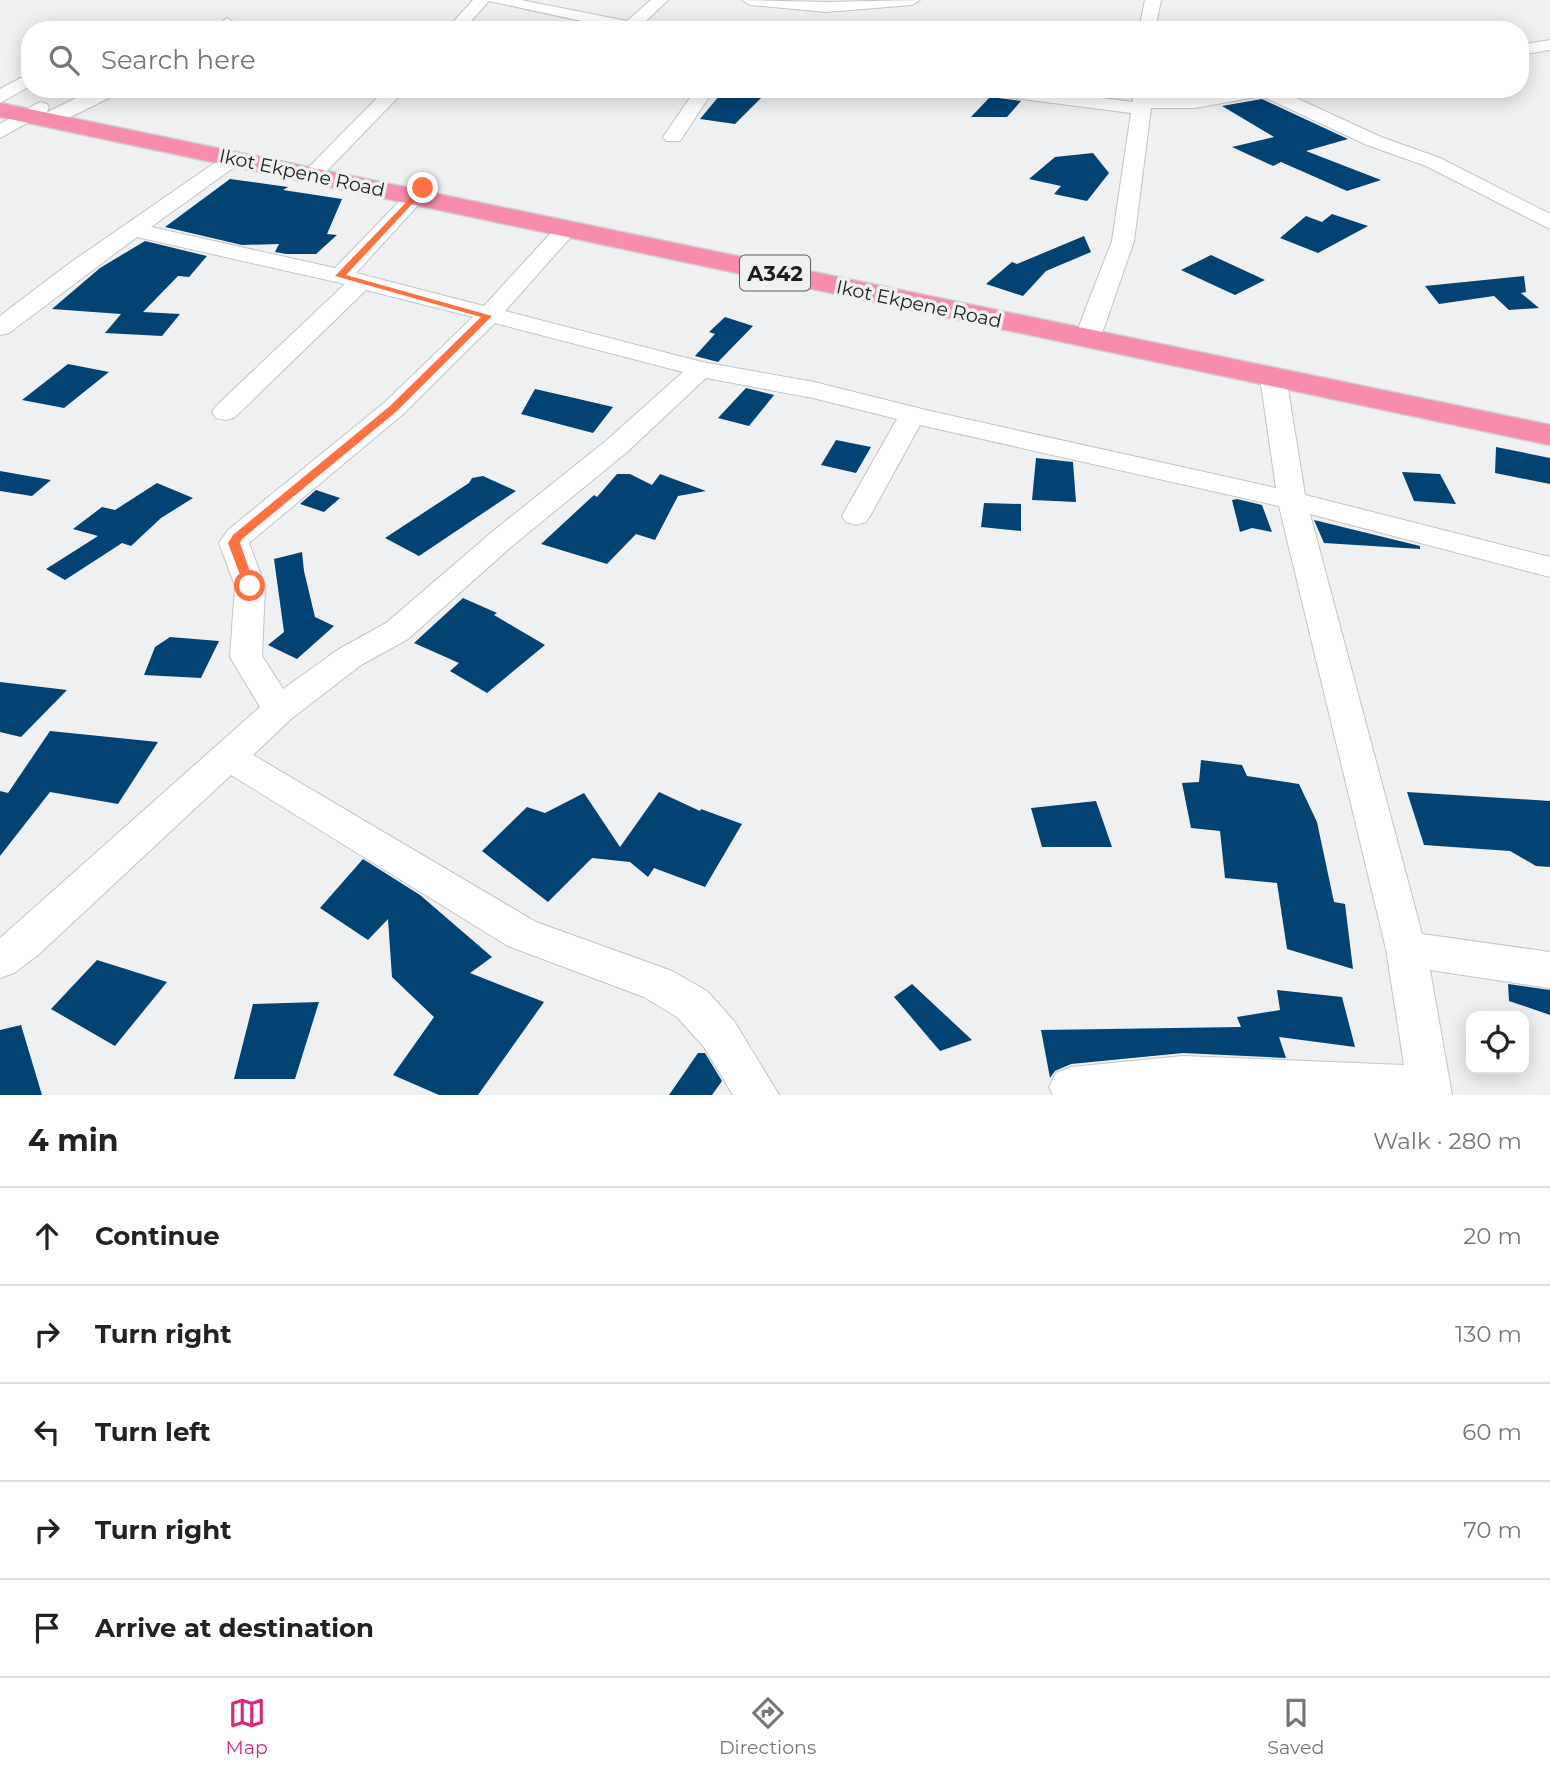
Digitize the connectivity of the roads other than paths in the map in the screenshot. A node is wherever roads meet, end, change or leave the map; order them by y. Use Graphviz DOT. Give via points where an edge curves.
graph roads {
  1 [pos="482,0"];
  2 [pos="496,0"];
  3 [pos="660,0"];
  4 [pos="750,0"];
  5 [pos="912,0"];
  6 [pos="1153,0"];
  7 [pos="462,21"];
  8 [pos="592,21"];
  9 [pos="629,21"];
  10 [pos="1149,21"];
  11 [pos="1550,45"];
  12 [pos="1529,48"];
  13 [pos="21,84"];
  14 [pos="85,98"];
  15 [pos="388,98"];
  16 [pos="699,98"];
  17 [pos="1102,98"];
  18 [pos="1219,98"];
  19 [pos="1285,98"];
  20 [pos="0,99"];
  21 [pos="1142,101"];
  22 [pos="35,113"];
  23 [pos="0,132"];
  24 [pos="673,137"];
  25 [pos="233,159"];
  26 [pos="315,171"];
  27 [pos="420,193"];
  28 [pos="1550,223"];
  29 [pos="132,229"];
  30 [pos="566,229"];
  31 [pos="350,279"];
  32 [pos="488,316"];
  33 [pos="0,328"];
  34 [pos="1089,333"];
  35 [pos="701,369"];
  36 [pos="1273,377"];
  37 [pos="225,411"];
  38 [pos="912,415"];
  39 [pos="1550,422"];
  40 [pos="1550,435"];
  41 [pos="1292,500"];
  42 [pos="856,516"];
  43 [pos="1550,568"];
  44 [pos="279,710"];
  45 [pos="227,756"];
  46 [pos="1406,949"];
  47 [pos="0,961"];
  48 [pos="1550,970"];
  49 [pos="1071,1087"];
  50 [pos="1429,1090"];
  51 [pos="757,1095"];
  1 -- 7 [label="street"];
  2 -- 8 [label="street"];
  3 -- 9 [label="street"];
  4 -- 5 [label="street" via="826,7"];
  6 -- 10 [label="street"];
  11 -- 12 [label="street"];
  13 -- 20 [label="street"];
  14 -- 22 [label="street"];
  15 -- 26 [label="street"];
  16 -- 24 [label="street"];
  17 -- 21 [label="street"];
  18 -- 21 [label="street"];
  19 -- 28 [label="street" via="1374,141 1433,162"];
  20 -- 22 [label="highway, Ikot Ekpene Road / A342"];
  21 -- 34 [label="street" via="1123,241"];
  22 -- 23 [label="street"];
  22 -- 25 [label="highway, Ikot Ekpene Road / A342"];
  22 -- 26 [label="highway, Ikot Ekpene Road / A342"];
  25 -- 26 [label="highway, Ikot Ekpene Road / A342"];
  25 -- 29 [label="street"];
  26 -- 27 [label="highway, Ikot Ekpene Road / A342"];
  27 -- 30 [label="highway, Ikot Ekpene Road / A342"];
  27 -- 31 [label="street"];
  27 -- 34 [label="highway, Ikot Ekpene Road / A342"];
  29 -- 31 [label="street"];
  29 -- 33 [label="street"];
  30 -- 32 [label="street"];
  30 -- 34 [label="highway, Ikot Ekpene Road / A342"];
  31 -- 32 [label="street"];
  31 -- 37 [label="street"];
  32 -- 35 [label="street"];
  32 -- 44 [label="street" via="393,409 237,537 234,543 250,586 246,657"];
  34 -- 36 [label="highway, Ikot Ekpene Road / A342"];
  34 -- 39 [label="highway, Ikot Ekpene Road / A342"];
  35 -- 38 [label="street" via="814,390"];
  35 -- 44 [label="street" via="397,631 350,657"];
  36 -- 40 [label="highway, Ikot Ekpene Road / A342"];
  36 -- 41 [label="street"];
  38 -- 41 [label="street"];
  38 -- 42 [label="street"];
  41 -- 43 [label="street"];
  41 -- 46 [label="street"];
  44 -- 45 [label="street"];
  45 -- 47 [label="street"];
  45 -- 51 [label="street" via="522,934 658,984 692,1004 719,1034"];
  46 -- 48 [label="street"];
  46 -- 50 [label="street"];
  49 -- 50 [label="street" via="1182,1076"];
}
